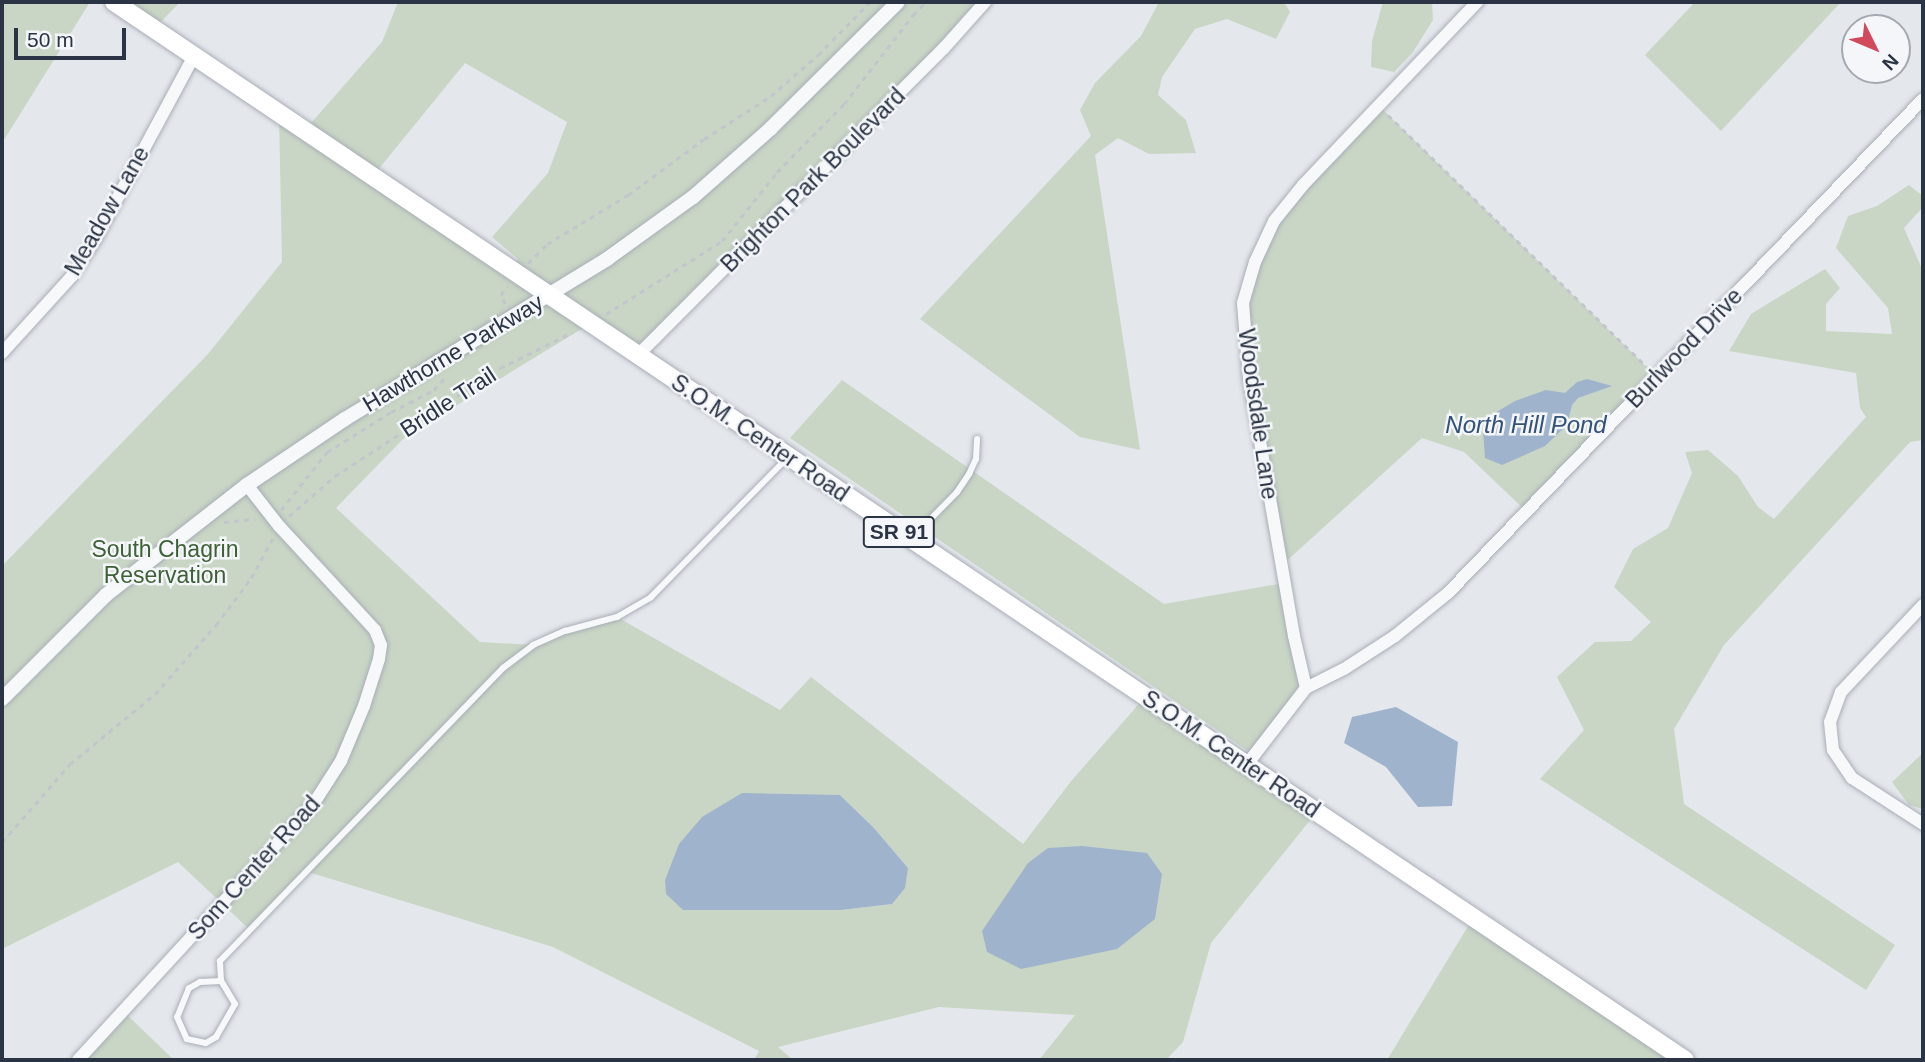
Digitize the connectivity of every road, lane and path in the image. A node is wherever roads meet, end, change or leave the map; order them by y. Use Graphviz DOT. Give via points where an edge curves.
graph roads {
  1 [pos="114,2"];
  2 [pos="870,2"];
  3 [pos="898,2"];
  4 [pos="926,2"];
  5 [pos="985,2"];
  6 [pos="1477,2"];
  7 [pos="194,56"];
  8 [pos="1923,99"];
  9 [pos="1378,105"];
  10 [pos="524,268"];
  11 [pos="508,286"];
  12 [pos="548,295"];
  13 [pos="505,304"];
  14 [pos="590,323"];
  15 [pos="2,353"];
  16 [pos="638,355"];
  17 [pos="1657,377"];
  18 [pos="977,439"];
  19 [pos="788,457"];
  20 [pos="247,485"];
  21 [pos="279,526"];
  22 [pos="911,540"];
  23 [pos="1923,605"];
  24 [pos="1306,688"];
  25 [pos="2,699"];
  26 [pos="1248,763"];
  27 [pos="1923,824"];
  28 [pos="2,842"];
  29 [pos="221,981"];
  30 [pos="78,1060"];
  31 [pos="1685,1060"];
  1 -- 7 [label="main road, S.O.M. Center Road / SR 91"];
  2 -- 10 [label="path" via="771,96 628,195 547,244"];
  3 -- 12 [label="street, Hawthorne Parkway" via="770,130 694,197"];
  4 -- 14 [label="path, Bridle Trail" via="844,104 777,172 722,241"];
  5 -- 16 [label="street, Brighton Park Boulevard"];
  6 -- 9 [label="street, Woodsdale Lane"];
  7 -- 12 [label="main road, S.O.M. Center Road / SR 91"];
  7 -- 15 [label="street, Meadow Lane" via="72,276"];
  8 -- 17 [label="street, Burlwood Drive"];
  9 -- 17 [label="path"];
  9 -- 24 [label="street, Woodsdale Lane" via="1273,221 1243,303 1249,379"];
  11 -- 13 [label="path" via="501,295"];
  12 -- 14 [label="main road, S.O.M. Center Road / SR 91"];
  12 -- 20 [label="street, Hawthorne Parkway" via="345,419"];
  14 -- 16 [label="main road, S.O.M. Center Road / SR 91"];
  14 -- 21 [label="path, Bridle Trail" via="500,368 335,476"];
  16 -- 19 [label="main road, S.O.M. Center Road / SR 91"];
  17 -- 24 [label="street, Burlwood Drive" via="1448,593 1379,646"];
  18 -- 22 [label="lane" via="970,474"];
  19 -- 22 [label="main road, S.O.M. Center Road / SR 91"];
  19 -- 29 [label="lane" via="651,597 617,617 533,645 503,668 220,961"];
  20 -- 21 [label="street, Som Center Road"];
  20 -- 25 [label="street, Hawthorne Parkway" via="106,594"];
  21 -- 28 [label="path, Bridle Trail" via="251,578 199,645 155,694 70,764"];
  21 -- 30 [label="street, Som Center Road" via="375,630 381,645 364,706 341,761 314,803"];
  22 -- 26 [label="main road, S.O.M. Center Road / SR 91"];
  23 -- 27 [label="street" via="1841,692 1830,722 1833,750 1853,778"];
  24 -- 26 [label="street"];
  26 -- 31 [label="main road, S.O.M. Center Road / SR 91"];
  29 -- 29 [label="lane" via="235,1004 228,1020 206,1043 187,1039 177,1017 189,988 200,982"];
}
